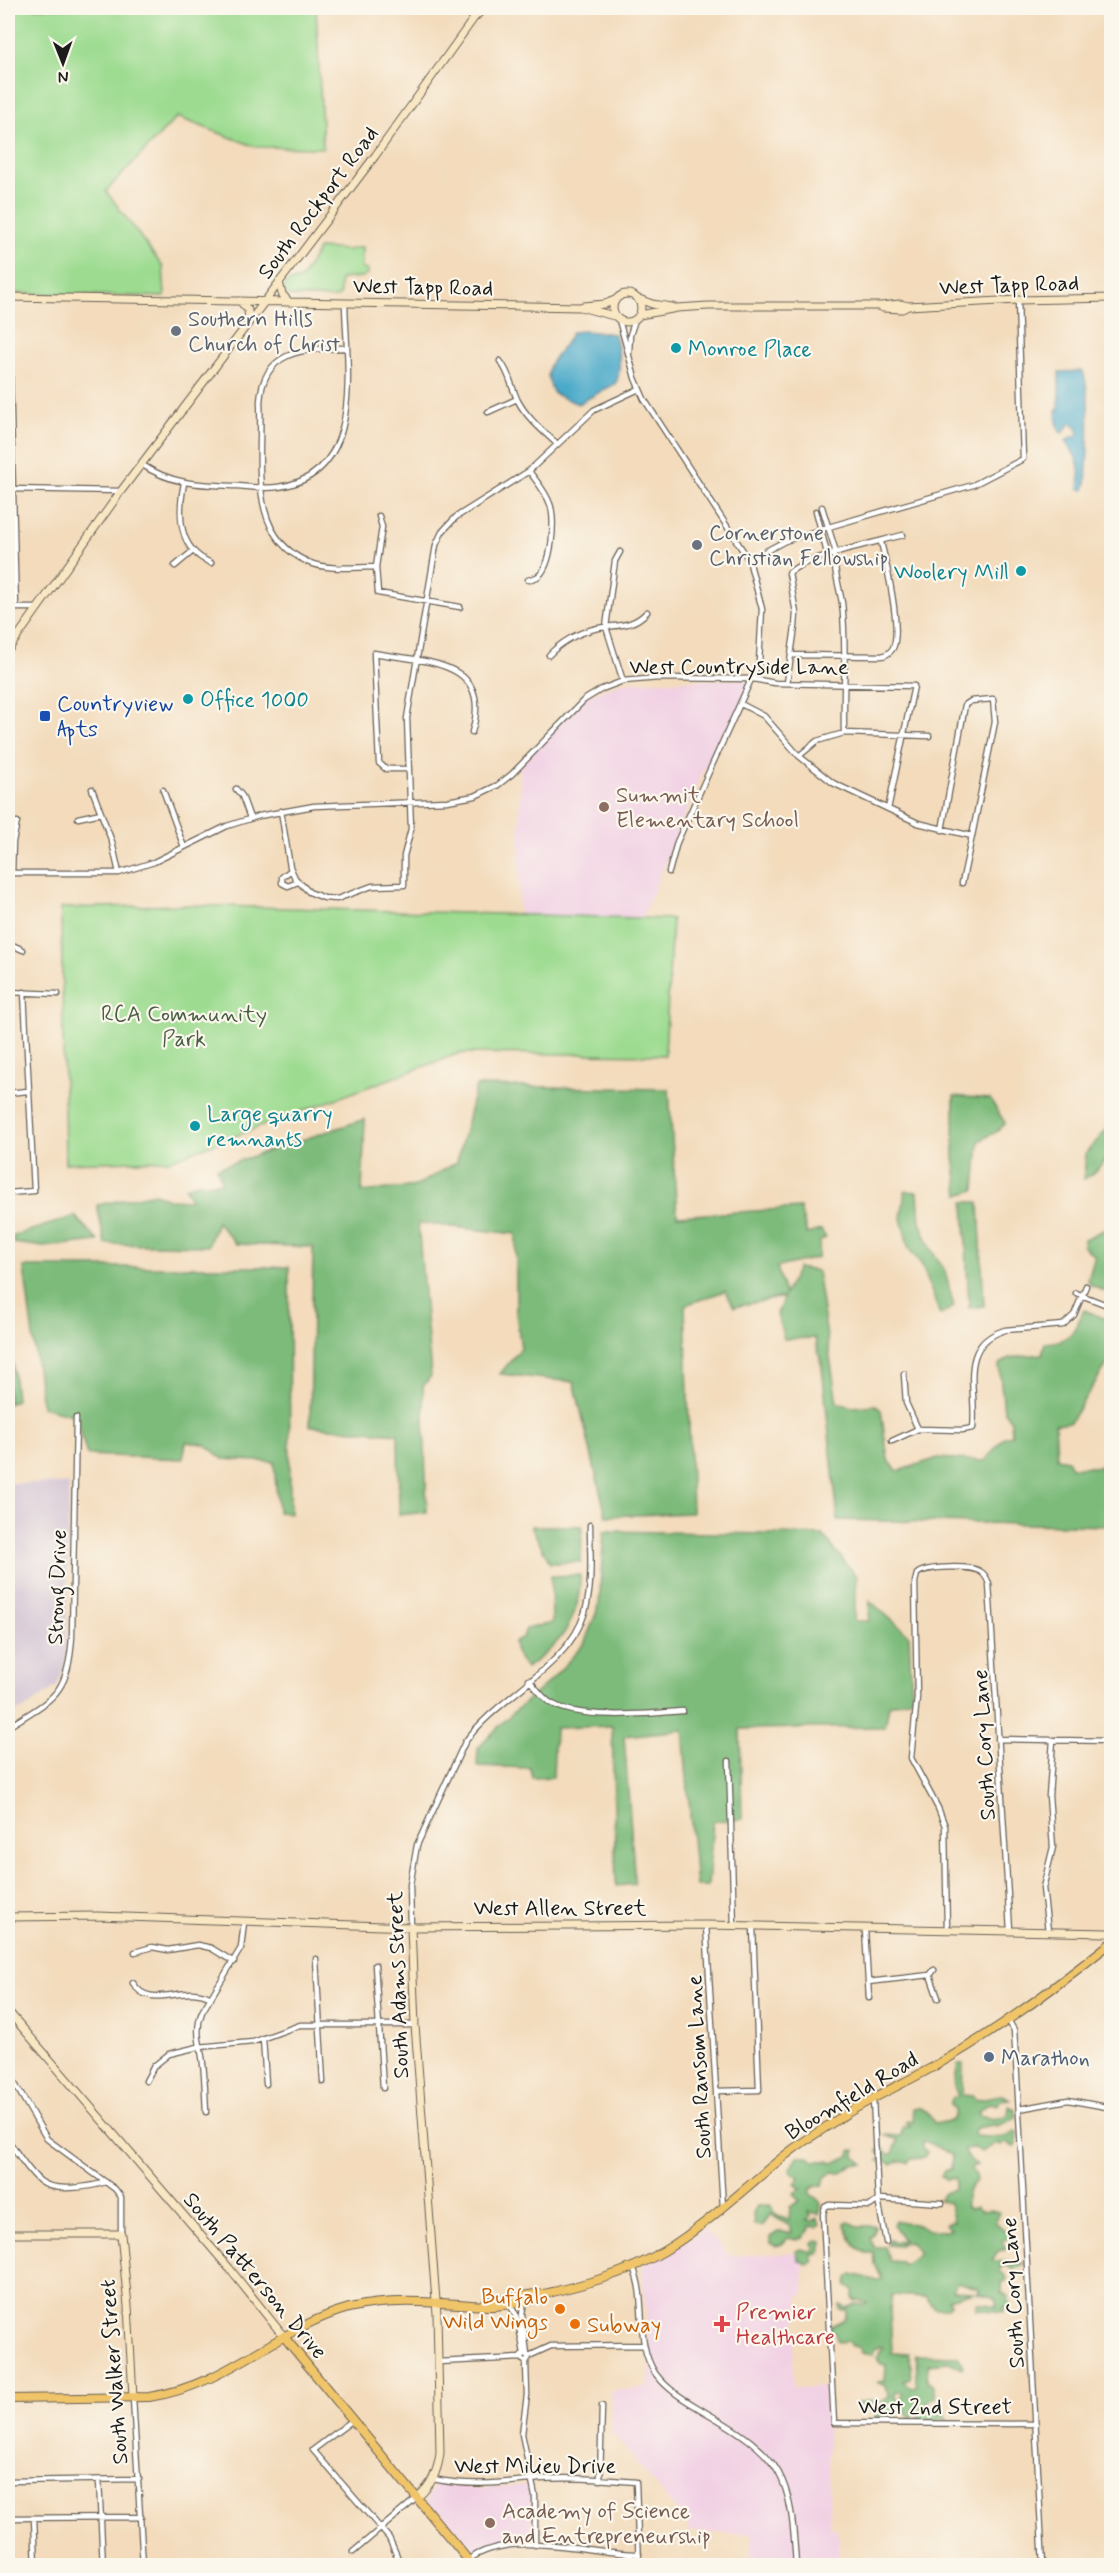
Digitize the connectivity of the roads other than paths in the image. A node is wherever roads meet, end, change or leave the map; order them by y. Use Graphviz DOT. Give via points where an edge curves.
graph roads {
  1 [pos="484,8"];
  2 [pos="279,282"];
  3 [pos="8,297"];
  4 [pos="1112,298"];
  5 [pos="639,299"];
  6 [pos="615,300"];
  7 [pos="1018,300"];
  8 [pos="240,301"];
  9 [pos="264,302"];
  10 [pos="289,302"];
  11 [pos="345,303"];
  12 [pos="580,307"];
  13 [pos="677,308"];
  14 [pos="637,317"];
  15 [pos="617,318"];
  16 [pos="249,322"];
  17 [pos="346,348"];
  18 [pos="629,359"];
  19 [pos="500,361"];
  20 [pos="639,388"];
  21 [pos="517,399"];
  22 [pos="488,412"];
  23 [pos="557,444"];
  24 [pos="141,464"];
  25 [pos="530,471"];
  26 [pos="184,483"];
  27 [pos="261,488"];
  28 [pos="9,489"];
  29 [pos="121,491"];
  30 [pos="822,507"];
  31 [pos="816,511"];
  32 [pos="379,516"];
  33 [pos="828,527"];
  34 [pos="822,529"];
  35 [pos="903,535"];
  36 [pos="881,542"];
  37 [pos="193,551"];
  38 [pos="620,552"];
  39 [pos="833,555"];
  40 [pos="749,560"];
  41 [pos="211,563"];
  42 [pos="175,566"];
  43 [pos="376,567"];
  44 [pos="528,580"];
  45 [pos="427,600"];
  46 [pos="460,607"];
  47 [pos="8,608"];
  48 [pos="16,608"];
  49 [pos="37,608"];
  50 [pos="647,612"];
  51 [pos="606,627"];
  52 [pos="8,650"];
  53 [pos="549,655"];
  54 [pos="792,655"];
  55 [pos="843,655"];
  56 [pos="416,661"];
  57 [pos="753,679"];
  58 [pos="623,681"];
  59 [pos="787,683"];
  60 [pos="843,684"];
  61 [pos="741,704"];
  62 [pos="472,732"];
  63 [pos="844,733"];
  64 [pos="905,734"];
  65 [pos="929,736"];
  66 [pos="799,756"];
  67 [pos="408,769"];
  68 [pos="92,789"];
  69 [pos="236,789"];
  70 [pos="163,790"];
  71 [pos="410,803"];
  72 [pos="888,809"];
  73 [pos="281,811"];
  74 [pos="101,813"];
  75 [pos="78,818"];
  76 [pos="250,818"];
  77 [pos="17,822"];
  78 [pos="942,830"];
  79 [pos="972,836"];
  80 [pos="184,847"];
  81 [pos="291,870"];
  82 [pos="669,872"];
  83 [pos="10,873"];
  84 [pos="119,873"];
  85 [pos="298,882"];
  86 [pos="962,883"];
  87 [pos="8,943"];
  88 [pos="22,950"];
  89 [pos="8,992"];
  90 [pos="24,993"];
  91 [pos="58,994"];
  92 [pos="28,1091"];
  93 [pos="8,1093"];
  94 [pos="8,1193"];
  95 [pos="1086,1286"];
  96 [pos="1076,1293"];
  97 [pos="1082,1295"];
  98 [pos="1112,1307"];
  99 [pos="904,1374"];
  100 [pos="76,1418"];
  101 [pos="918,1429"];
  102 [pos="892,1441"];
  103 [pos="590,1526"];
  104 [pos="529,1680"];
  105 [pos="683,1711"];
  106 [pos="8,1727"];
  107 [pos="998,1739"];
  108 [pos="1053,1740"];
  109 [pos="1112,1741"];
  110 [pos="729,1761"];
  111 [pos="8,1917"];
  112 [pos="244,1922"];
  113 [pos="706,1925"];
  114 [pos="411,1926"];
  115 [pos="734,1926"];
  116 [pos="753,1926"];
  117 [pos="865,1929"];
  118 [pos="947,1930"];
  119 [pos="1010,1930"];
  120 [pos="1048,1931"];
  121 [pos="1112,1935"];
  122 [pos="1112,1942"];
  123 [pos="135,1952"];
  124 [pos="316,1959"];
  125 [pos="234,1962"];
  126 [pos="375,1965"];
  127 [pos="934,1970"];
  128 [pos="930,1975"];
  129 [pos="868,1982"];
  130 [pos="133,1983"];
  131 [pos="211,1998"];
  132 [pos="869,1998"];
  133 [pos="938,1998"];
  134 [pos="8,2011"];
  135 [pos="1008,2020"];
  136 [pos="321,2025"];
  137 [pos="415,2025"];
  138 [pos="378,2027"];
  139 [pos="263,2038"];
  140 [pos="198,2047"];
  141 [pos="8,2072"];
  142 [pos="146,2081"];
  143 [pos="323,2082"];
  144 [pos="266,2084"];
  145 [pos="382,2088"];
  146 [pos="717,2091"];
  147 [pos="873,2099"];
  148 [pos="1112,2108"];
  149 [pos="1019,2109"];
  150 [pos="206,2112"];
  151 [pos="8,2140"];
  152 [pos="106,2182"];
  153 [pos="878,2200"];
  154 [pos="942,2203"];
  155 [pos="723,2207"];
  156 [pos="8,2234"];
  157 [pos="122,2234"];
  158 [pos="886,2242"];
  159 [pos="633,2267"];
  160 [pos="540,2295"];
  161 [pos="524,2301"];
  162 [pos="435,2303"];
  163 [pos="509,2304"];
  164 [pos="482,2305"];
  165 [pos="285,2338"];
  166 [pos="644,2345"];
  167 [pos="525,2355"];
  168 [pos="438,2362"];
  169 [pos="133,2397"];
  170 [pos="8,2399"];
  171 [pos="602,2406"];
  172 [pos="353,2420"];
  173 [pos="1036,2424"];
  174 [pos="138,2479"];
  175 [pos="433,2479"];
  176 [pos="99,2480"];
  177 [pos="600,2480"];
  178 [pos="8,2481"];
  179 [pos="532,2481"];
  180 [pos="418,2497"];
  181 [pos="101,2517"];
  182 [pos="141,2517"];
  183 [pos="8,2518"];
  184 [pos="34,2518"];
  185 [pos="381,2529"];
  186 [pos="535,2545"];
  187 [pos="353,2552"];
  188 [pos="639,2553"];
  189 [pos="470,2562"];
  190 [pos="36,2565"];
  191 [pos="103,2565"];
  192 [pos="143,2565"];
  193 [pos="398,2565"];
  194 [pos="461,2565"];
  195 [pos="639,2565"];
  196 [pos="796,2565"];
  197 [pos="1043,2565"];
  1 -- 2 [label="street, South Rockport Road"];
  2 -- 9 [label="street, South Rockport Road"];
  2 -- 10 [label="street"];
  3 -- 8 [label="street, West Tapp Road"];
  3 -- 28 [label="street"];
  4 -- 7 [label="street, West Tapp Road"];
  5 -- 6 [label="street, West Tapp Road" via="627,293"];
  5 -- 13 [label="street, West Tapp Road"];
  5 -- 14 [label="street"];
  6 -- 12 [label="street, West Tapp Road"];
  6 -- 15 [label="street" via="612,308"];
  7 -- 13 [label="street, West Tapp Road" via="902,309"];
  7 -- 33 [label="street" via="1023,459 973,485"];
  8 -- 9 [label="street, West Tapp Road"];
  8 -- 16 [label="street" via="248,310"];
  9 -- 10 [label="street, West Tapp Road"];
  9 -- 16 [label="street, South Rockport Road"];
  10 -- 11 [label="street, West Tapp Road"];
  11 -- 12 [label="street, West Tapp Road"];
  11 -- 17 [label="street"];
  12 -- 15 [label="street, West Tapp Road"];
  13 -- 14 [label="street, West Tapp Road"];
  14 -- 15 [label="street, West Tapp Road" via="627,322"];
  14 -- 18 [label="street" via="630,335"];
  15 -- 18 [label="street"];
  16 -- 24 [label="street, South Rockport Road"];
  17 -- 27 [label="street" via="347,416 338,445 322,466 304,479"];
  17 -- 27 [label="street" via="299,350 278,362 268,374 260,402"];
  18 -- 20 [label="street"];
  19 -- 21 [label="street" via="508,370"];
  20 -- 23 [label="street" via="594,410"];
  20 -- 40 [label="street" via="648,408"];
  21 -- 22 [label="street"];
  21 -- 23 [label="street" via="528,416"];
  23 -- 25 [label="street"];
  24 -- 26 [label="street" via="160,476"];
  24 -- 29 [label="street, South Rockport Road"];
  25 -- 44 [label="street" via="550,502 554,524 544,569"];
  25 -- 45 [label="street" via="456,517 442,532 436,545"];
  26 -- 27 [label="street"];
  26 -- 37 [label="street" via="179,518"];
  27 -- 43 [label="street" via="269,528 286,549 308,563"];
  28 -- 29 [label="street"];
  28 -- 48 [label="street"];
  29 -- 49 [label="street, South Rockport Road"];
  30 -- 33 [label="street"];
  31 -- 34 [label="street"];
  32 -- 43 [label="street" via="382,527"];
  33 -- 34 [label="street"];
  33 -- 39 [label="street" via="835,549"];
  34 -- 39 [label="street" via="827,552"];
  34 -- 40 [label="street" via="785,541"];
  35 -- 36 [label="street"];
  36 -- 39 [label="street"];
  36 -- 55 [label="street" via="890,581 894,645 888,654"];
  37 -- 41 [label="street"];
  37 -- 42 [label="street"];
  38 -- 51 [label="street" via="615,561"];
  39 -- 54 [label="street" via="789,573 796,614"];
  39 -- 55 [label="street" via="844,622"];
  40 -- 57 [label="street" via="762,609 762,646"];
  43 -- 45 [label="street" via="378,593"];
  45 -- 46 [label="street"];
  45 -- 56 [label="street"];
  47 -- 48 [label="street"];
  48 -- 49 [label="street"];
  49 -- 52 [label="street, South Rockport Road"];
  50 -- 51 [label="street" via="636,622"];
  51 -- 53 [label="street" via="585,632 557,646"];
  51 -- 58 [label="street"];
  54 -- 55 [label="street"];
  54 -- 59 [label="street"];
  55 -- 60 [label="street"];
  56 -- 62 [label="street" via="452,668 468,679 475,709"];
  56 -- 67 [label="street" via="407,718"];
  56 -- 67 [label="street" via="374,653 379,763 386,769"];
  57 -- 58 [label="street, West Countryside Lane"];
  57 -- 59 [label="street, West Countryside Lane"];
  57 -- 61 [label="street"];
  58 -- 71 [label="street, West Countryside Lane" via="584,700 518,769 490,789 457,800"];
  59 -- 60 [label="street, West Countryside Lane"];
  60 -- 63 [label="street"];
  60 -- 64 [label="street, West Countryside Lane" via="914,686"];
  61 -- 66 [label="street" via="764,716"];
  61 -- 82 [label="street" via="676,842"];
  63 -- 64 [label="street"];
  63 -- 66 [label="street" via="817,741"];
  64 -- 65 [label="street"];
  64 -- 72 [label="street"];
  66 -- 72 [label="street" via="833,783"];
  67 -- 71 [label="street"];
  68 -- 74 [label="street"];
  69 -- 76 [label="street"];
  70 -- 80 [label="street"];
  71 -- 73 [label="street, West Countryside Lane"];
  71 -- 85 [label="street" via="405,885 372,886 333,899 312,894"];
  72 -- 78 [label="street"];
  73 -- 76 [label="street, West Countryside Lane"];
  73 -- 81 [label="street"];
  74 -- 75 [label="street"];
  74 -- 84 [label="street"];
  76 -- 80 [label="street, West Countryside Lane"];
  77 -- 83 [label="street"];
  78 -- 79 [label="street"];
  78 -- 79 [label="street" via="965,705 993,699 994,729"];
  79 -- 86 [label="street"];
  80 -- 84 [label="street, West Countryside Lane"];
  81 -- 85 [label="street"];
  81 -- 85 [label="street" via="282,877 282,883 288,886"];
  83 -- 84 [label="street, West Countryside Lane"];
  87 -- 88 [label="street"];
  89 -- 90 [label="street"];
  90 -- 91 [label="street"];
  90 -- 92 [label="street"];
  92 -- 93 [label="street"];
  92 -- 94 [label="street" via="34,1191"];
  95 -- 97 [label="street"];
  96 -- 97 [label="street"];
  97 -- 98 [label="street"];
  97 -- 101 [label="street" via="1074,1315 1063,1325 1005,1330 983,1343 971,1373 974,1428"];
  99 -- 101 [label="street" via="906,1403"];
  100 -- 106 [label="street, Strong Drive" via="69,1666 53,1698"];
  101 -- 102 [label="street"];
  103 -- 104 [label="street, South Adams Street" via="589,1592 584,1614 574,1636"];
  104 -- 105 [label="street" via="549,1701 568,1709 622,1714"];
  104 -- 114 [label="street, South Adams Street" via="476,1726 428,1818 412,1872"];
  107 -- 108 [label="street"];
  107 -- 118 [label="street, South Cory Lane" via="990,1588 983,1573 970,1569 927,1569 917,1575 915,1582 917,1697 912,1758 945,1826"];
  107 -- 119 [label="street, South Cory Lane"];
  108 -- 109 [label="street"];
  108 -- 120 [label="street" via="1049,1796 1053,1847 1043,1888"];
  110 -- 115 [label="street"];
  111 -- 112 [label="street, West Allen Street"];
  112 -- 114 [label="street, West Allen Street"];
  112 -- 125 [label="street" via="241,1948"];
  113 -- 114 [label="street, West Allen Street"];
  113 -- 115 [label="street, West Allen Street"];
  113 -- 146 [label="street, South Ransom Lane"];
  114 -- 137 [label="street, South Adams Street"];
  115 -- 116 [label="street, West Allen Street"];
  116 -- 117 [label="street, West Allen Street"];
  116 -- 146 [label="street" via="759,2090"];
  117 -- 118 [label="street, West Allen Street"];
  117 -- 129 [label="street"];
  118 -- 119 [label="street, West Allen Street"];
  119 -- 120 [label="street, West Allen Street"];
  120 -- 121 [label="street, West Allen Street"];
  122 -- 135 [label="main road, Bloomfield Road"];
  123 -- 125 [label="street" via="152,1947 168,1950 198,1945"];
  124 -- 136 [label="street"];
  125 -- 131 [label="street"];
  126 -- 138 [label="street"];
  127 -- 128 [label="street"];
  128 -- 129 [label="street"];
  128 -- 133 [label="street"];
  129 -- 132 [label="street"];
  130 -- 131 [label="street" via="150,1997 188,1991"];
  131 -- 140 [label="street" via="199,2022"];
  134 -- 165 [label="street, South Patterson Drive" via="230,2268"];
  135 -- 147 [label="main road, Bloomfield Road" via="934,2067"];
  135 -- 149 [label="street, South Cory Lane" via="1014,2030"];
  136 -- 138 [label="street"];
  136 -- 139 [label="street" via="300,2025"];
  136 -- 143 [label="street"];
  137 -- 138 [label="street"];
  137 -- 162 [label="street, South Adams Street"];
  138 -- 145 [label="street"];
  139 -- 140 [label="street" via="244,2044"];
  139 -- 144 [label="street"];
  140 -- 142 [label="street" via="163,2057"];
  140 -- 150 [label="street" via="203,2061"];
  141 -- 152 [label="street, South Walker Street" via="47,2139"];
  146 -- 155 [label="street, South Ransom Lane"];
  147 -- 153 [label="street"];
  147 -- 155 [label="main road, Bloomfield Road" via="793,2149"];
  148 -- 149 [label="street" via="1068,2100"];
  149 -- 173 [label="street, South Cory Lane"];
  151 -- 152 [label="street" via="41,2183 90,2187"];
  152 -- 157 [label="street, South Walker Street" via="121,2197"];
  153 -- 154 [label="street"];
  153 -- 158 [label="street"];
  153 -- 173 [label="street, West 2nd Street" via="870,2206 829,2205 823,2214 834,2423"];
  155 -- 159 [label="main road, Bloomfield Road" via="684,2238"];
  156 -- 157 [label="street"];
  157 -- 169 [label="street, South Walker Street"];
  159 -- 160 [label="main road, Bloomfield Road" via="588,2284"];
  159 -- 166 [label="street" via="640,2284"];
  160 -- 161 [label="main road, Bloomfield Road"];
  160 -- 164 [label="main road, Bloomfield Road"];
  161 -- 163 [label="main road, Bloomfield Road"];
  161 -- 167 [label="street"];
  162 -- 164 [label="main road, Bloomfield Road"];
  162 -- 165 [label="main road" via="375,2304 348,2309 305,2324"];
  162 -- 168 [label="street, South Adams Street"];
  163 -- 164 [label="main road, Bloomfield Road"];
  163 -- 167 [label="street" via="517,2316"];
  165 -- 169 [label="main road" via="188,2389"];
  165 -- 172 [label="main road, South Patterson Drive"];
  166 -- 167 [label="street" via="551,2346"];
  166 -- 196 [label="street" via="650,2365 670,2390 748,2438 776,2467 791,2504"];
  167 -- 168 [label="street"];
  167 -- 179 [label="street" via="527,2396 522,2434"];
  168 -- 175 [label="street, South Adams Street" via="440,2453"];
  169 -- 170 [label="main road"];
  169 -- 174 [label="street, South Walker Street"];
  171 -- 177 [label="street"];
  172 -- 180 [label="main road, South Patterson Drive"];
  172 -- 185 [label="street" via="313,2450"];
  173 -- 197 [label="street, South Cory Lane"];
  174 -- 176 [label="street"];
  174 -- 182 [label="street, South Walker Street"];
  175 -- 179 [label="street, West Milieu Drive" via="472,2485"];
  175 -- 180 [label="street, South Adams Street"];
  176 -- 178 [label="street"];
  176 -- 181 [label="street"];
  177 -- 179 [label="street, West Milieu Drive"];
  177 -- 188 [label="street, West Milieu Drive" via="636,2482"];
  179 -- 186 [label="street"];
  180 -- 185 [label="street"];
  180 -- 189 [label="main road, South Patterson Drive"];
  181 -- 182 [label="street"];
  181 -- 184 [label="street"];
  181 -- 191 [label="street"];
  182 -- 192 [label="street, South Walker Street"];
  183 -- 184 [label="street"];
  184 -- 190 [label="street"];
  185 -- 187 [label="street"];
  185 -- 193 [label="street" via="394,2546"];
  186 -- 188 [label="street"];
  186 -- 189 [label="street" via="500,2547"];
  188 -- 195 [label="street"];
  189 -- 194 [label="street"];
}
